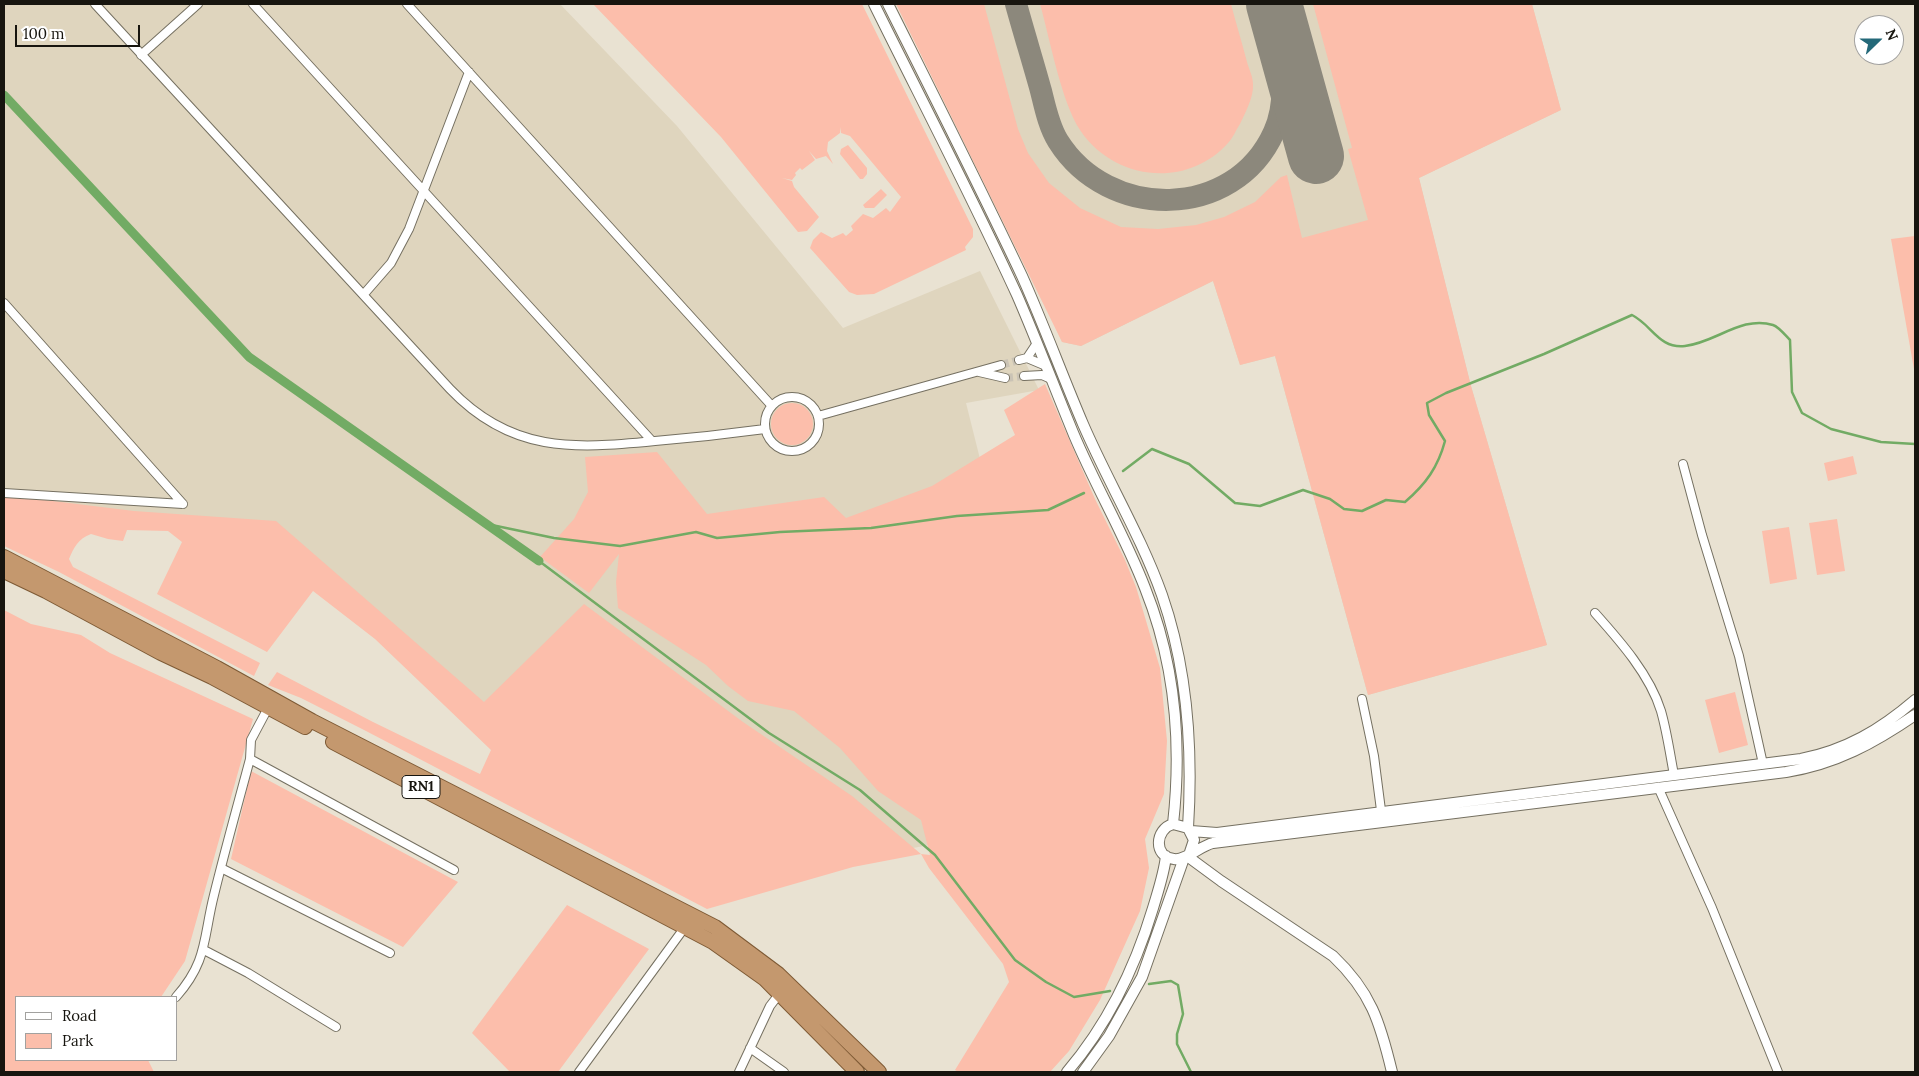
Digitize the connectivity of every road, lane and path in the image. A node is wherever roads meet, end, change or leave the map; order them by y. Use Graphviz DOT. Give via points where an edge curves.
graph roads {
  1 [pos="95,4"];
  2 [pos="198,4"];
  3 [pos="253,4"];
  4 [pos="407,4"];
  5 [pos="874,4"];
  6 [pos="888,4"];
  7 [pos="141,55"];
  8 [pos="469,72"];
  9 [pos="423,191"];
  10 [pos="1000,232"];
  11 [pos="989,238"];
  12 [pos="1006,245"];
  13 [pos="996,251"];
  14 [pos="364,294"];
  15 [pos="4,303"];
  16 [pos="1037,343"];
  17 [pos="1001,366"];
  18 [pos="1046,366"];
  19 [pos="979,372"];
  20 [pos="1024,376"];
  21 [pos="1005,378"];
  22 [pos="1051,379"];
  23 [pos="772,405"];
  24 [pos="818,416"];
  25 [pos="765,429"];
  26 [pos="652,442"];
  27 [pos="1683,464"];
  28 [pos="4,493"];
  29 [pos="4,557"];
  30 [pos="4,572"];
  31 [pos="1595,613"];
  32 [pos="1362,699"];
  33 [pos="1915,700"];
  34 [pos="268,708"];
  35 [pos="1915,715"];
  36 [pos="250,759"];
  37 [pos="1763,764"];
  38 [pos="1674,775"];
  39 [pos="1658,787"];
  40 [pos="1382,817"];
  41 [pos="1173,824"];
  42 [pos="1189,830"];
  43 [pos="1187,855"];
  44 [pos="1166,856"];
  45 [pos="221,868"];
  46 [pos="454,870"];
  47 [pos="685,927"];
  48 [pos="204,950"];
  49 [pos="390,953"];
  50 [pos="780,993"];
  51 [pos="177,996"];
  52 [pos="336,1027"];
  53 [pos="750,1048"];
  54 [pos="855,1071"];
  55 [pos="579,1072"];
  56 [pos="739,1072"];
  57 [pos="784,1072"];
  58 [pos="879,1072"];
  59 [pos="1067,1072"];
  60 [pos="1083,1072"];
  61 [pos="1392,1072"];
  62 [pos="1778,1072"];
  1 -- 7 [label="street"];
  2 -- 7 [label="street"];
  3 -- 9 [label="street"];
  4 -- 8 [label="street"];
  5 -- 11 [label="street"];
  6 -- 10 [label="street"];
  7 -- 14 [label="street"];
  8 -- 9 [label="street"];
  8 -- 23 [label="street"];
  9 -- 14 [label="street" via="391,263"];
  9 -- 26 [label="street"];
  10 -- 11 [label="street"];
  10 -- 12 [label="street"];
  11 -- 13 [label="street"];
  12 -- 13 [label="street"];
  12 -- 42 [label="street" via="1100,462 1146,556 1169,616 1187,708"];
  13 -- 16 [label="street"];
  14 -- 26 [label="street" via="462,402 487,421 521,436 559,446"];
  15 -- 28 [label="street" via="183,504"];
  16 -- 18 [label="street"];
  16 -- 18 [label="street" via="1023,359"];
  17 -- 19 [label="street"];
  18 -- 22 [label="street"];
  19 -- 21 [label="street"];
  19 -- 24 [label="street"];
  20 -- 22 [label="street" via="1042,375"];
  22 -- 41 [label="street" via="1137,568 1159,628 1175,712 1177,770"];
  23 -- 24 [label="street" via="786,397 802,398"];
  23 -- 25 [label="street" via="765,416"];
  24 -- 25 [label="street" via="817,434 813,441 798,450 781,449 768,438"];
  25 -- 26 [label="street"];
  27 -- 37 [label="street" via="1739,656"];
  29 -- 58 [label="highway, RN1" via="312,721 715,927 778,974"];
  30 -- 34 [label="highway, RN1"];
  31 -- 38 [label="street" via="1626,651 1656,698"];
  32 -- 40 [label="street"];
  33 -- 37 [label="street" via="1889,722 1852,744 1814,757"];
  34 -- 36 [label="street" via="251,740"];
  34 -- 47 [label="highway, RN1"];
  35 -- 39 [label="street" via="1866,746 1825,764 1786,772"];
  36 -- 45 [label="street"];
  36 -- 46 [label="street"];
  37 -- 38 [label="street"];
  38 -- 40 [label="street"];
  39 -- 40 [label="street"];
  39 -- 62 [label="street" via="1712,908"];
  40 -- 42 [label="street" via="1217,832"];
  40 -- 43 [label="street" via="1213,843"];
  41 -- 42 [label="street"];
  41 -- 44 [label="street" via="1159,835 1160,849"];
  42 -- 43 [label="street" via="1194,844"];
  43 -- 44 [label="street" via="1174,860"];
  43 -- 60 [label="street" via="1142,977 1109,1036"];
  43 -- 61 [label="street" via="1346,968 1376,1013"];
  44 -- 59 [label="street" via="1144,936 1125,984 1097,1032"];
  45 -- 48 [label="street"];
  45 -- 49 [label="street"];
  47 -- 50 [label="highway, RN1" via="729,952"];
  47 -- 55 [label="street"];
  48 -- 51 [label="street"];
  48 -- 52 [label="street"];
  50 -- 53 [label="street" via="770,1006"];
  50 -- 54 [label="highway, RN1"];
  53 -- 56 [label="street"];
  53 -- 57 [label="street"];
}
